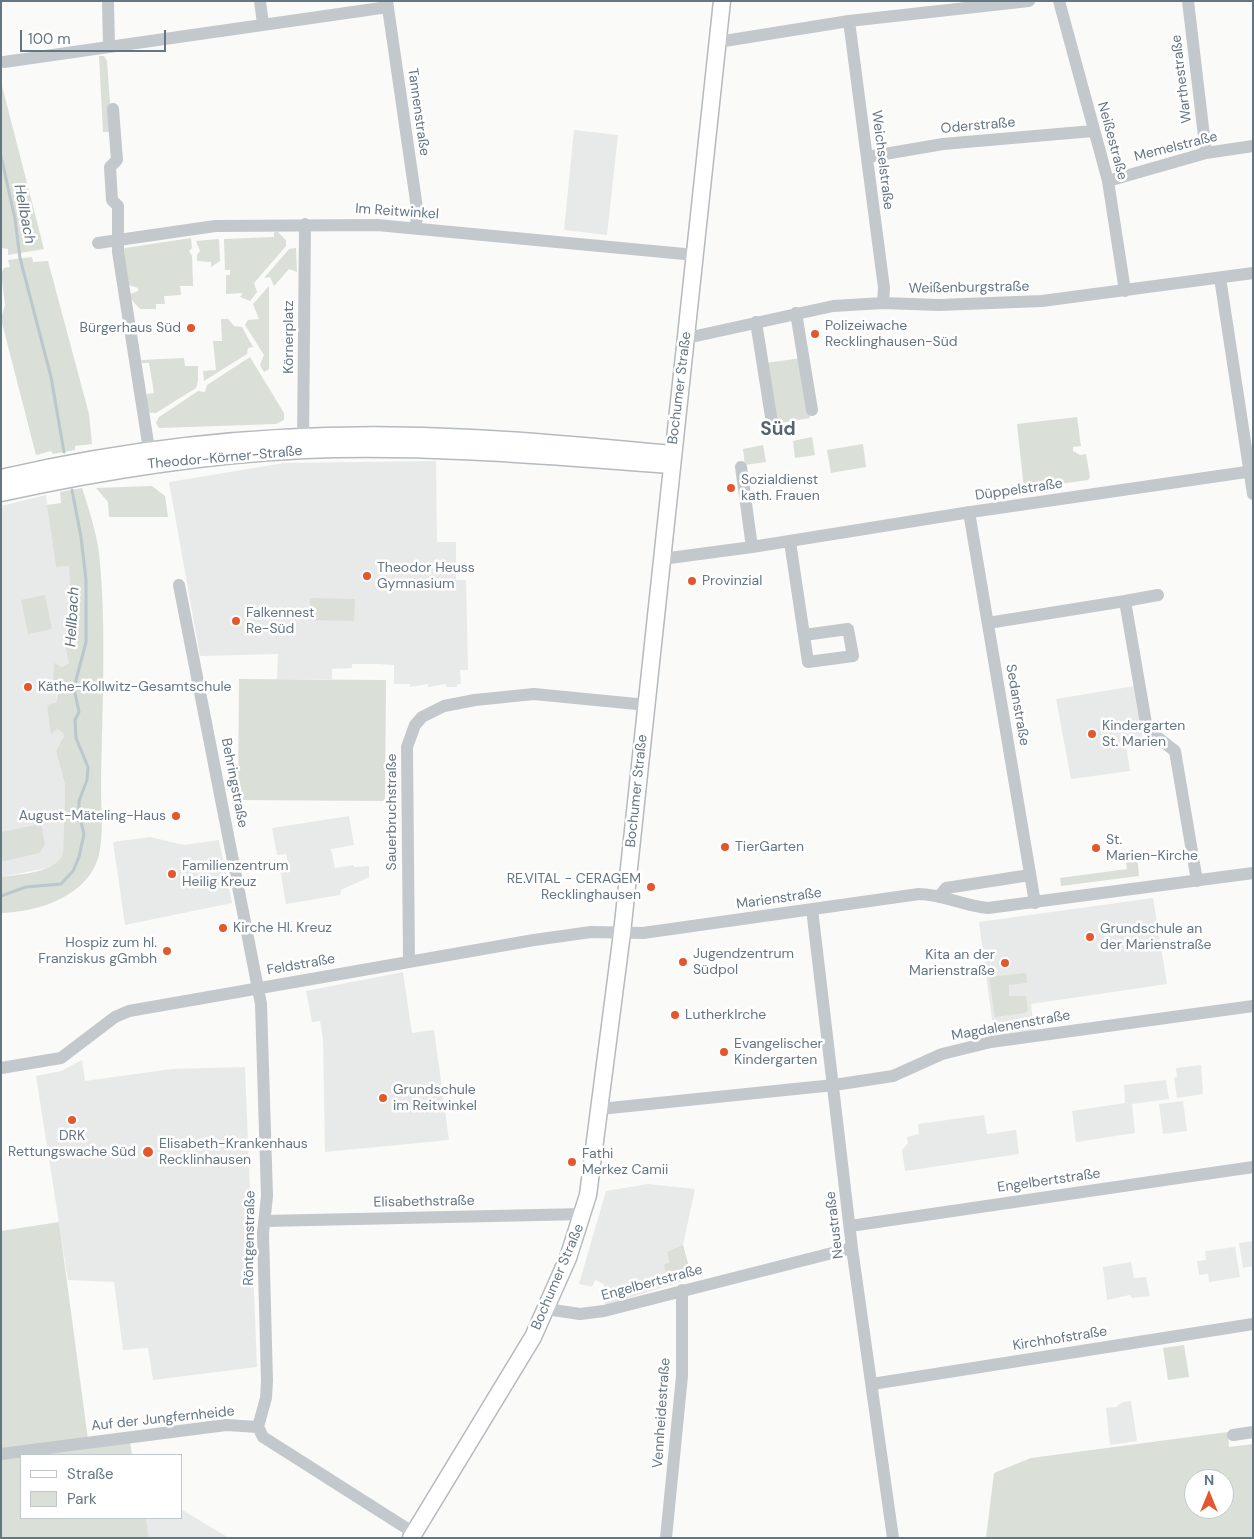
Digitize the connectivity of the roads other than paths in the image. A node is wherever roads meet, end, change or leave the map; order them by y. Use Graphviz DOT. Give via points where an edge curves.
graph roads {
  1 [pos="108,1"];
  2 [pos="260,1"];
  3 [pos="722,1"];
  4 [pos="1028,1"];
  5 [pos="1059,1"];
  6 [pos="1188,1"];
  7 [pos="387,4"];
  8 [pos="849,21"];
  9 [pos="263,24"];
  10 [pos="718,42"];
  11 [pos="109,47"];
  12 [pos="4,62"];
  13 [pos="113,109"];
  14 [pos="1093,130"];
  15 [pos="1253,146"];
  16 [pos="1206,153"];
  17 [pos="867,157"];
  18 [pos="1108,181"];
  19 [pos="305,224"];
  20 [pos="416,228"];
  21 [pos="119,240"];
  22 [pos="98,243"];
  23 [pos="695,255"];
  24 [pos="1253,273"];
  25 [pos="1220,278"];
  26 [pos="1126,291"];
  27 [pos="883,304"];
  28 [pos="796,313"];
  29 [pos="756,322"];
  30 [pos="687,338"];
  31 [pos="812,410"];
  32 [pos="772,423"];
  33 [pos="148,442"];
  34 [pos="304,444"];
  35 [pos="671,459"];
  36 [pos="741,467"];
  37 [pos="1251,471"];
  38 [pos="1,478"];
  39 [pos="1,493"];
  40 [pos="1253,494"];
  41 [pos="969,512"];
  42 [pos="790,542"];
  43 [pos="752,548"];
  44 [pos="662,558"];
  45 [pos="179,585"];
  46 [pos="1158,595"];
  47 [pos="1125,601"];
  48 [pos="988,623"];
  49 [pos="804,635"];
  50 [pos="647,705"];
  51 [pos="1253,873"];
  52 [pos="1030,875"];
  53 [pos="1197,881"];
  54 [pos="939,896"];
  55 [pos="1034,902"];
  56 [pos="812,909"];
  57 [pos="622,933"];
  58 [pos="409,960"];
  59 [pos="258,988"];
  60 [pos="1253,1006"];
  61 [pos="1,1068"];
  62 [pos="834,1085"];
  63 [pos="600,1110"];
  64 [pos="1253,1167"];
  65 [pos="584,1214"];
  66 [pos="265,1220"];
  67 [pos="850,1226"];
  68 [pos="852,1248"];
  69 [pos="682,1290"];
  70 [pos="546,1309"];
  71 [pos="1253,1324"];
  72 [pos="872,1384"];
  73 [pos="258,1427"];
  74 [pos="1253,1432"];
  75 [pos="1233,1435"];
  76 [pos="1,1454"];
  77 [pos="413,1535"];
  78 [pos="666,1538"];
  79 [pos="893,1538"];
  1 -- 11 [label="street"];
  2 -- 9 [label="street"];
  3 -- 10 [label="main road, Bochumer Straße"];
  4 -- 8 [label="street"];
  5 -- 14 [label="street, Neißestraße"];
  6 -- 16 [label="street, Warthestraße"];
  7 -- 9 [label="street"];
  7 -- 20 [label="street, Tannenstraße" via="417,208"];
  8 -- 10 [label="street"];
  8 -- 17 [label="street, Weichselstraße"];
  9 -- 11 [label="street"];
  10 -- 23 [label="main road, Bochumer Straße"];
  11 -- 12 [label="street"];
  13 -- 21 [label="street" via="117,160 110,167 112,200 118,206"];
  14 -- 17 [label="street, Oderstraße" via="943,144"];
  14 -- 18 [label="street, Neißestraße"];
  15 -- 16 [label="street, Memelstraße"];
  16 -- 18 [label="street, Memelstraße"];
  17 -- 27 [label="street, Weichselstraße" via="884,288"];
  18 -- 26 [label="street, Neißestraße"];
  19 -- 20 [label="street, Im Reitwinkel"];
  19 -- 21 [label="street, Im Reitwinkel" via="215,226"];
  19 -- 34 [label="street, Körnerplatz"];
  20 -- 23 [label="street, Im Reitwinkel"];
  21 -- 22 [label="street, Im Reitwinkel"];
  21 -- 33 [label="street" via="118,252"];
  23 -- 30 [label="main road, Bochumer Straße"];
  24 -- 25 [label="street, Weißenburgstraße"];
  25 -- 26 [label="street, Weißenburgstraße"];
  25 -- 37 [label="street"];
  26 -- 27 [label="street, Weißenburgstraße" via="1042,301"];
  27 -- 28 [label="street, Weißenburgstraße" via="849,304"];
  28 -- 29 [label="street, Weißenburgstraße"];
  28 -- 31 [label="street"];
  29 -- 30 [label="street, Weißenburgstraße"];
  29 -- 32 [label="street"];
  30 -- 35 [label="main road, Bochumer Straße"];
  34 -- 35 [label="main road, Theodor-Körner-Straße" via="450,444"];
  34 -- 38 [label="main road, Theodor-Körner-Straße" via="158,449"];
  34 -- 39 [label="main road, Theodor-Körner-Straße" via="115,470"];
  35 -- 44 [label="main road, Bochumer Straße"];
  36 -- 43 [label="street"];
  37 -- 40 [label="street"];
  37 -- 41 [label="street, Düppelstraße"];
  41 -- 42 [label="street, Düppelstraße"];
  41 -- 48 [label="street, Sedanstraße"];
  42 -- 43 [label="street, Düppelstraße"];
  42 -- 49 [label="street"];
  43 -- 44 [label="street, Düppelstraße"];
  44 -- 50 [label="main road, Bochumer Straße"];
  45 -- 59 [label="street, Behringstraße"];
  46 -- 47 [label="street"];
  47 -- 48 [label="street"];
  47 -- 53 [label="street" via="1147,730 1175,751"];
  48 -- 52 [label="street, Sedanstraße"];
  50 -- 57 [label="main road, Bochumer Straße"];
  50 -- 58 [label="street, Sauerbruchstraße" via="534,694 444,706 422,717 412,730 407,747"];
  51 -- 53 [label="street, Marienstraße"];
  52 -- 54 [label="street, Marienstraße" via="946,888"];
  52 -- 55 [label="street, Sedanstraße"];
  53 -- 55 [label="street, Marienstraße"];
  54 -- 55 [label="street, Marienstraße" via="973,907 988,908"];
  54 -- 56 [label="street, Marienstraße" via="919,894"];
  56 -- 57 [label="street, Marienstraße" via="643,933"];
  56 -- 62 [label="street, Neustraße"];
  57 -- 58 [label="street, Feldstraße" via="591,932"];
  57 -- 63 [label="main road, Bochumer Straße"];
  58 -- 59 [label="street, Feldstraße"];
  59 -- 61 [label="street, Feldstraße" via="129,1010 61,1058"];
  59 -- 66 [label="street, Röntgenstraße" via="267,1196"];
  60 -- 62 [label="street, Magdalenenstraße" via="991,1042 942,1054 892,1076"];
  62 -- 63 [label="street, Magdalenenstraße"];
  62 -- 67 [label="street, Neustraße"];
  63 -- 65 [label="main road, Bochumer Straße"];
  64 -- 67 [label="street, Engelbertstraße"];
  65 -- 66 [label="street, Elisabethstraße"];
  65 -- 70 [label="main road, Bochumer Straße"];
  66 -- 73 [label="street, Röntgenstraße" via="267,1381"];
  67 -- 68 [label="street, Neustraße"];
  68 -- 69 [label="street, Engelbertstraße"];
  68 -- 72 [label="street, Neustraße"];
  69 -- 70 [label="street, Engelbertstraße" via="604,1312 580,1314"];
  69 -- 78 [label="street, Vennheidestraße" via="682,1376"];
  70 -- 77 [label="main road, Bochumer Straße" via="533,1337"];
  71 -- 72 [label="street, Kirchhofstraße"];
  72 -- 79 [label="street, Neustraße"];
  73 -- 76 [label="street, Auf der Jungfernheide" via="226,1425"];
  73 -- 77 [label="street" via="263,1437"];
  74 -- 75 [label="street"];
}
